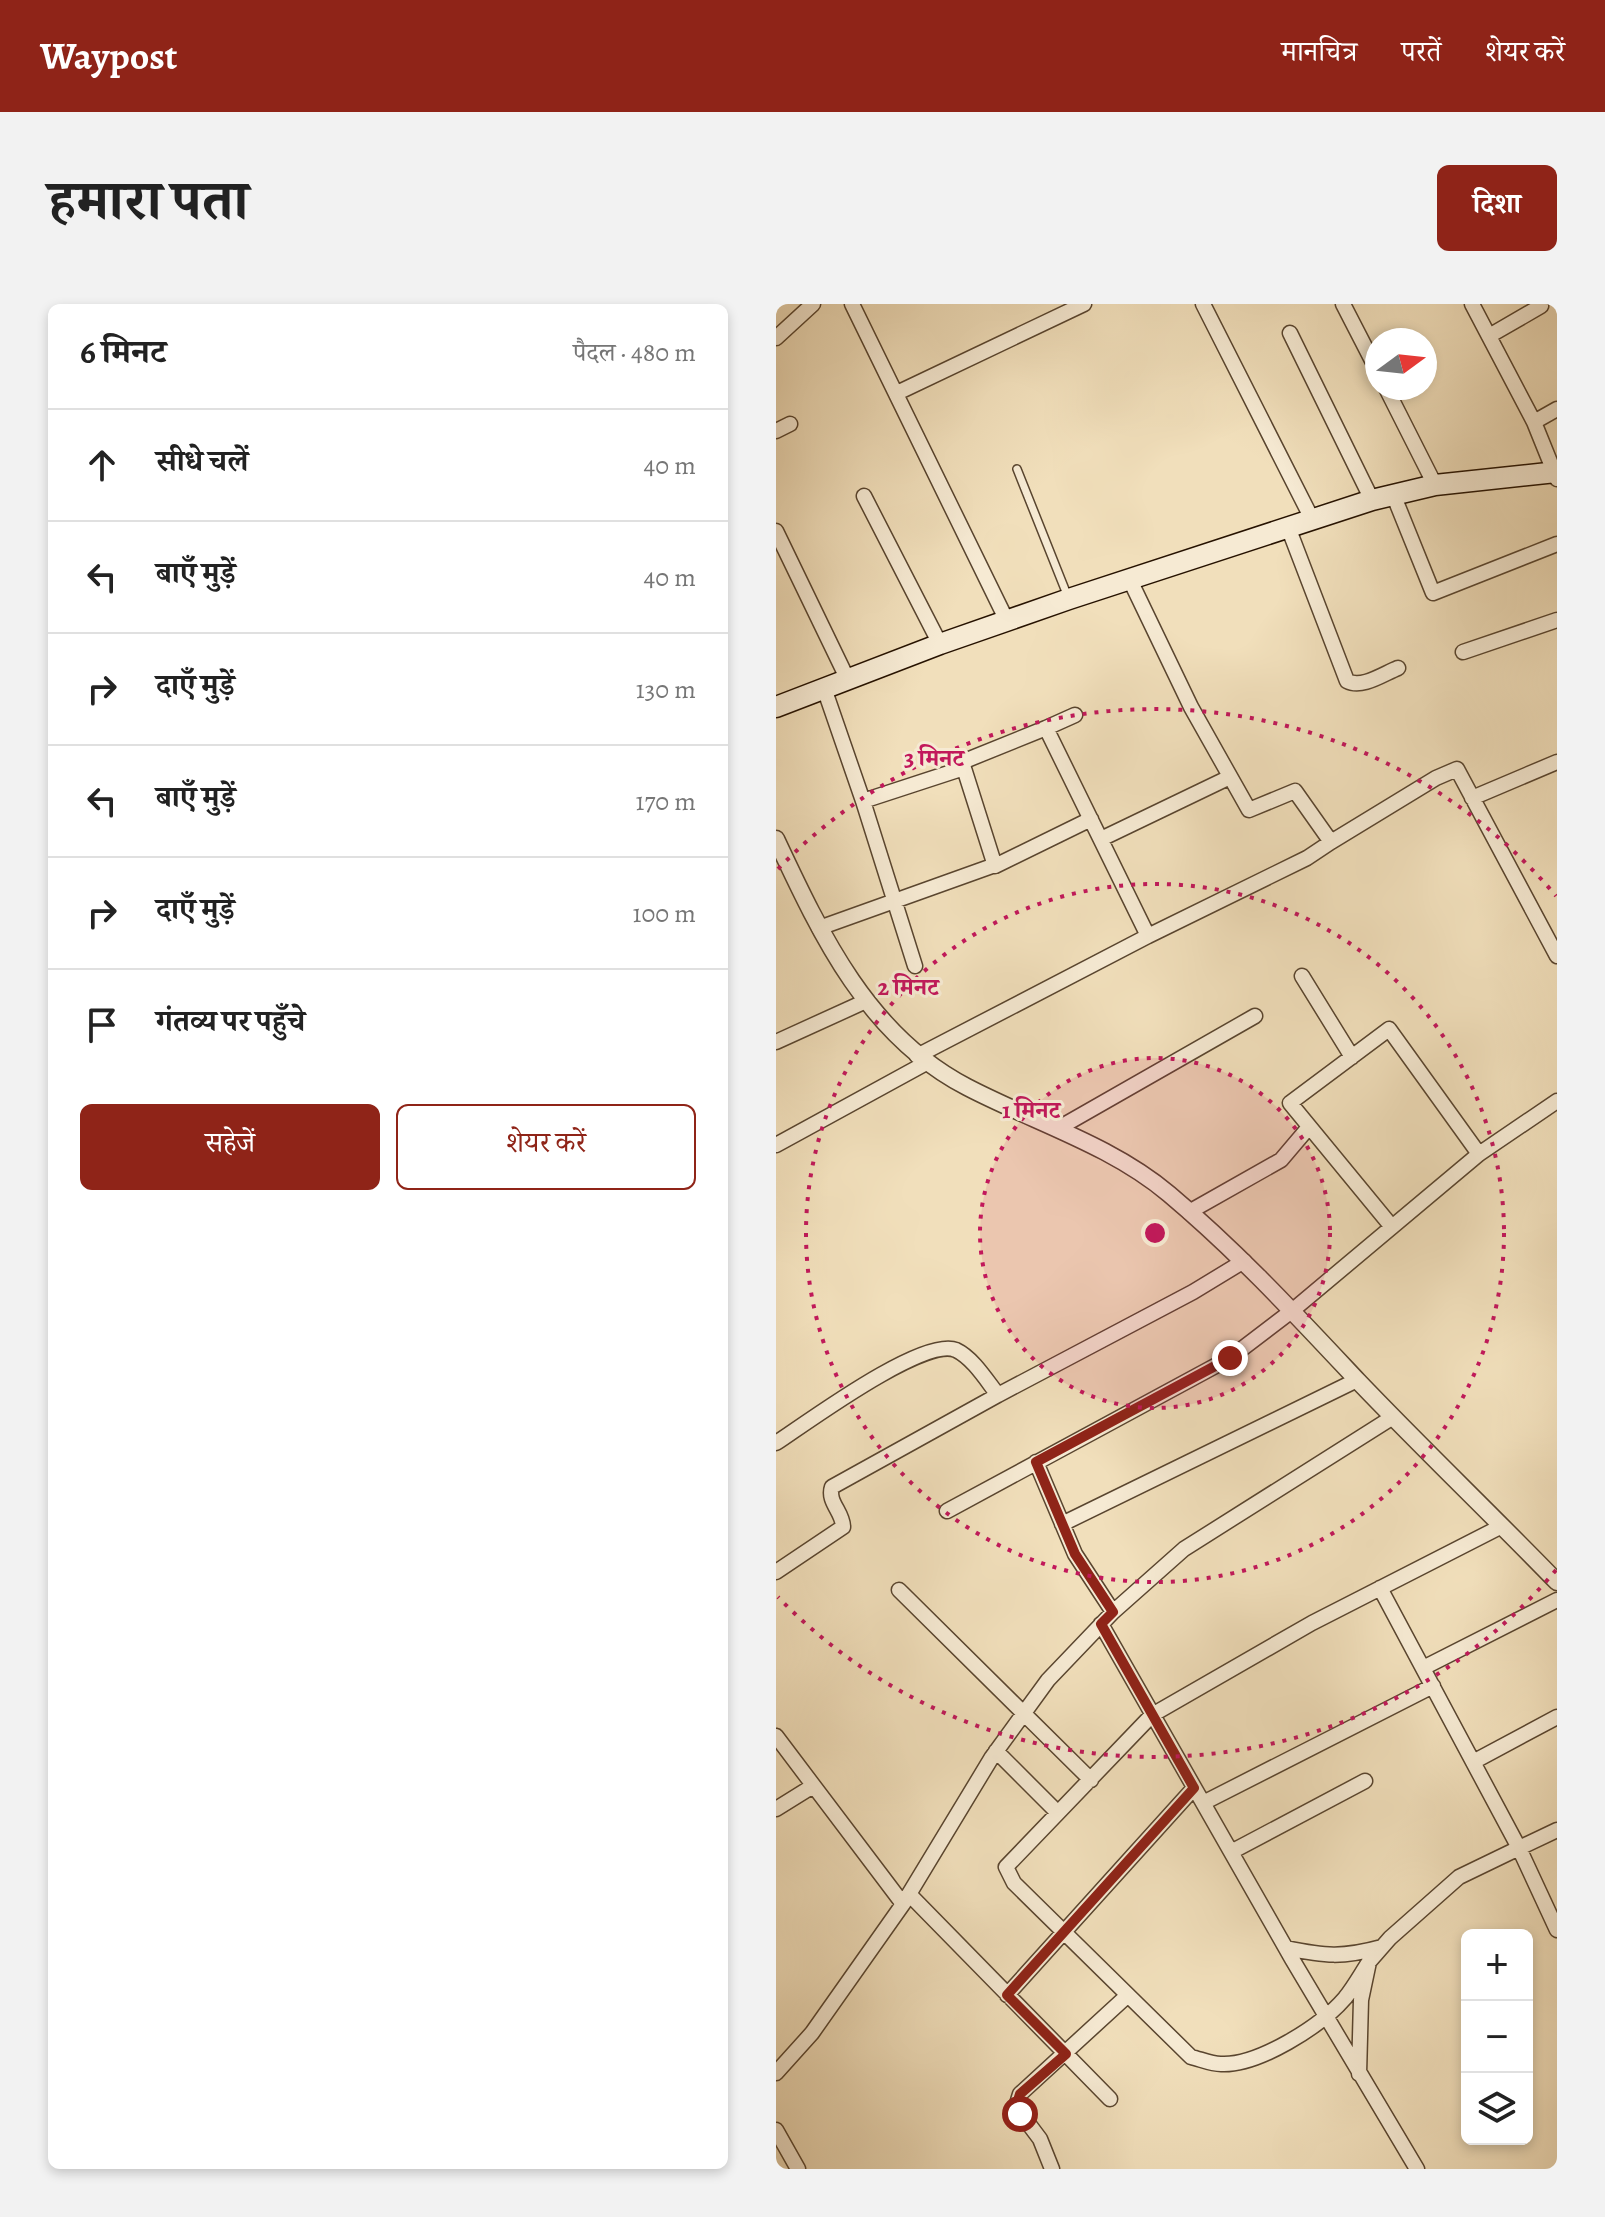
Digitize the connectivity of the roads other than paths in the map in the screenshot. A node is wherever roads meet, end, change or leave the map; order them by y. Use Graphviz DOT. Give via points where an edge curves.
graph roads {
  1 [pos="813,304"];
  2 [pos="852,304"];
  3 [pos="1084,304"];
  4 [pos="1203,304"];
  5 [pos="1343,304"];
  6 [pos="1472,304"];
  7 [pos="1541,306"];
  8 [pos="1290,333"];
  9 [pos="1489,336"];
  10 [pos="776,338"];
  11 [pos="1365,347"];
  12 [pos="897,393"];
  13 [pos="1392,400"];
  14 [pos="1557,409"];
  15 [pos="1534,422"];
  16 [pos="790,424"];
  17 [pos="776,431"];
  18 [pos="1017,469"];
  19 [pos="1556,474"];
  20 [pos="1435,485"];
  21 [pos="1393,494"];
  22 [pos="864,496"];
  23 [pos="1372,500"];
  24 [pos="1312,519"];
  25 [pos="1288,527"];
  26 [pos="776,531"];
  27 [pos="1557,544"];
  28 [pos="1130,580"];
  29 [pos="1069,599"];
  30 [pos="1557,620"];
  31 [pos="1007,621"];
  32 [pos="940,644"];
  33 [pos="1463,652"];
  34 [pos="1398,668"];
  35 [pos="847,678"];
  36 [pos="824,688"];
  37 [pos="776,707"];
  38 [pos="1075,715"];
  39 [pos="1046,728"];
  40 [pos="1557,762"];
  41 [pos="964,768"];
  42 [pos="1230,777"];
  43 [pos="1472,798"];
  44 [pos="863,801"];
  45 [pos="1091,819"];
  46 [pos="776,839"];
  47 [pos="1101,839"];
  48 [pos="1331,842"];
  49 [pos="995,865"];
  50 [pos="895,902"];
  51 [pos="819,928"];
  52 [pos="1552,933"];
  53 [pos="1148,936"];
  54 [pos="1557,956"];
  55 [pos="915,966"];
  56 [pos="1302,976"];
  57 [pos="866,1001"];
  58 [pos="1255,1016"];
  59 [pos="776,1042"];
  60 [pos="1352,1057"];
  61 [pos="922,1060"];
  62 [pos="1557,1101"];
  63 [pos="1309,1127"];
  64 [pos="1057,1129"];
  65 [pos="776,1145"];
  66 [pos="1479,1154"];
  67 [pos="1189,1212"];
  68 [pos="1392,1227"];
  69 [pos="1244,1261"];
  70 [pos="1293,1310"];
  71 [pos="1357,1380"];
  72 [pos="998,1395"];
  73 [pos="1393,1417"];
  74 [pos="776,1443"];
  75 [pos="1036,1462"];
  76 [pos="947,1511"];
  77 [pos="1062,1524"];
  78 [pos="1502,1526"];
  79 [pos="776,1572"];
  80 [pos="1557,1582"];
  81 [pos="1380,1588"];
  82 [pos="899,1590"];
  83 [pos="1557,1600"];
  84 [pos="1113,1612"];
  85 [pos="1101,1624"];
  86 [pos="1423,1668"];
  87 [pos="1433,1686"];
  88 [pos="1024,1713"];
  89 [pos="1152,1715"];
  90 [pos="1557,1717"];
  91 [pos="776,1736"];
  92 [pos="996,1751"];
  93 [pos="1473,1762"];
  94 [pos="1091,1780"];
  95 [pos="1365,1781"];
  96 [pos="813,1786"];
  97 [pos="1194,1788"];
  98 [pos="1203,1803"];
  99 [pos="776,1809"];
  100 [pos="1058,1813"];
  101 [pos="1557,1830"];
  102 [pos="1519,1848"];
  103 [pos="1231,1852"];
  104 [pos="906,1899"];
  105 [pos="1557,1930"];
  106 [pos="1064,1932"];
  107 [pos="1382,1947"];
  108 [pos="1286,1948"];
  109 [pos="1369,1962"];
  110 [pos="1007,1995"];
  111 [pos="1128,1995"];
  112 [pos="1326,2017"];
  113 [pos="1066,2054"];
  114 [pos="776,2073"];
  115 [pos="1359,2075"];
  116 [pos="1110,2099"];
  117 [pos="776,2130"];
  118 [pos="798,2169"];
  119 [pos="1052,2169"];
  120 [pos="1417,2169"];
  1 -- 10 [label="street"];
  2 -- 12 [label="street"];
  3 -- 12 [label="street"];
  4 -- 24 [label="street"];
  5 -- 11 [label="street"];
  6 -- 9 [label="street"];
  7 -- 9 [label="street"];
  8 -- 23 [label="street"];
  9 -- 15 [label="street"];
  12 -- 31 [label="street"];
  13 -- 20 [label="street"];
  14 -- 15 [label="street"];
  15 -- 19 [label="street"];
  16 -- 17 [label="street"];
  18 -- 29 [label="lane"];
  19 -- 20 [label="main road"];
  20 -- 21 [label="main road"];
  21 -- 23 [label="main road"];
  21 -- 27 [label="street" via="1433,593"];
  22 -- 32 [label="street"];
  23 -- 24 [label="main road"];
  24 -- 25 [label="main road"];
  25 -- 28 [label="main road"];
  25 -- 34 [label="street" via="1347,681 1360,683"];
  26 -- 35 [label="street"];
  28 -- 29 [label="main road"];
  28 -- 42 [label="street"];
  29 -- 31 [label="main road"];
  30 -- 33 [label="street"];
  31 -- 32 [label="main road"];
  32 -- 35 [label="main road"];
  35 -- 36 [label="main road"];
  36 -- 37 [label="main road"];
  36 -- 44 [label="street"];
  38 -- 39 [label="street"];
  39 -- 41 [label="street" via="962,762"];
  39 -- 45 [label="street"];
  40 -- 43 [label="street"];
  41 -- 44 [label="street"];
  41 -- 49 [label="street"];
  42 -- 47 [label="street"];
  42 -- 48 [label="street" via="1249,810 1295,791"];
  43 -- 48 [label="street" via="1455,769"];
  43 -- 52 [label="street"];
  44 -- 50 [label="street"];
  45 -- 47 [label="street"];
  45 -- 49 [label="street"];
  46 -- 51 [label="street"];
  47 -- 53 [label="street"];
  48 -- 53 [label="street"];
  49 -- 50 [label="street"];
  50 -- 51 [label="street"];
  50 -- 55 [label="street"];
  51 -- 57 [label="street"];
  52 -- 54 [label="street"];
  53 -- 61 [label="street"];
  56 -- 60 [label="street"];
  57 -- 59 [label="street"];
  57 -- 61 [label="street"];
  58 -- 64 [label="street"];
  60 -- 63 [label="street" via="1290,1103"];
  60 -- 66 [label="street" via="1389,1029"];
  61 -- 64 [label="street" via="966,1087"];
  61 -- 65 [label="street"];
  62 -- 66 [label="street"];
  63 -- 67 [label="street" via="1281,1160"];
  63 -- 68 [label="street"];
  64 -- 67 [label="street" via="1143,1175"];
  66 -- 68 [label="street"];
  67 -- 69 [label="street"];
  68 -- 70 [label="street"];
  69 -- 70 [label="street"];
  69 -- 72 [label="street"];
  70 -- 71 [label="street"];
  70 -- 75 [label="street" via="1230,1358"];
  71 -- 73 [label="street"];
  71 -- 77 [label="street"];
  72 -- 74 [label="street" via="968,1359 954,1349 942,1349 867,1381"];
  72 -- 79 [label="street" via="832,1487 843,1527"];
  73 -- 78 [label="street"];
  73 -- 84 [label="street" via="1184,1549"];
  75 -- 76 [label="street"];
  75 -- 77 [label="street"];
  77 -- 84 [label="street"];
  78 -- 80 [label="street"];
  78 -- 81 [label="street"];
  81 -- 86 [label="street"];
  81 -- 89 [label="street"];
  82 -- 88 [label="street"];
  83 -- 86 [label="street"];
  84 -- 85 [label="street"];
  85 -- 88 [label="street"];
  85 -- 89 [label="street"];
  86 -- 87 [label="street"];
  87 -- 93 [label="street"];
  87 -- 98 [label="street"];
  88 -- 92 [label="street"];
  88 -- 94 [label="street"];
  89 -- 94 [label="street"];
  89 -- 97 [label="street"];
  90 -- 93 [label="street"];
  91 -- 96 [label="street"];
  92 -- 100 [label="street"];
  92 -- 104 [label="street"];
  93 -- 102 [label="street"];
  94 -- 100 [label="street"];
  95 -- 103 [label="street"];
  96 -- 99 [label="street"];
  96 -- 104 [label="street"];
  97 -- 98 [label="street"];
  97 -- 106 [label="street"];
  98 -- 103 [label="street"];
  100 -- 106 [label="street" via="1006,1867 1014,1883"];
  101 -- 102 [label="street"];
  102 -- 105 [label="street"];
  102 -- 107 [label="street" via="1459,1877"];
  103 -- 108 [label="street"];
  104 -- 110 [label="street"];
  104 -- 114 [label="street" via="812,2033"];
  106 -- 110 [label="street"];
  106 -- 111 [label="street"];
  107 -- 108 [label="street" via="1350,1956"];
  107 -- 109 [label="street"];
  108 -- 112 [label="street"];
  109 -- 112 [label="street"];
  109 -- 115 [label="street" via="1361,2000"];
  110 -- 113 [label="street"];
  111 -- 112 [label="street" via="1191,2057 1221,2064 1282,2045"];
  111 -- 113 [label="street"];
  112 -- 115 [label="street"];
  113 -- 116 [label="street"];
  113 -- 119 [label="street" via="1020,2094 1016,2107 1040,2139"];
  115 -- 120 [label="street"];
  117 -- 118 [label="street"];
}
